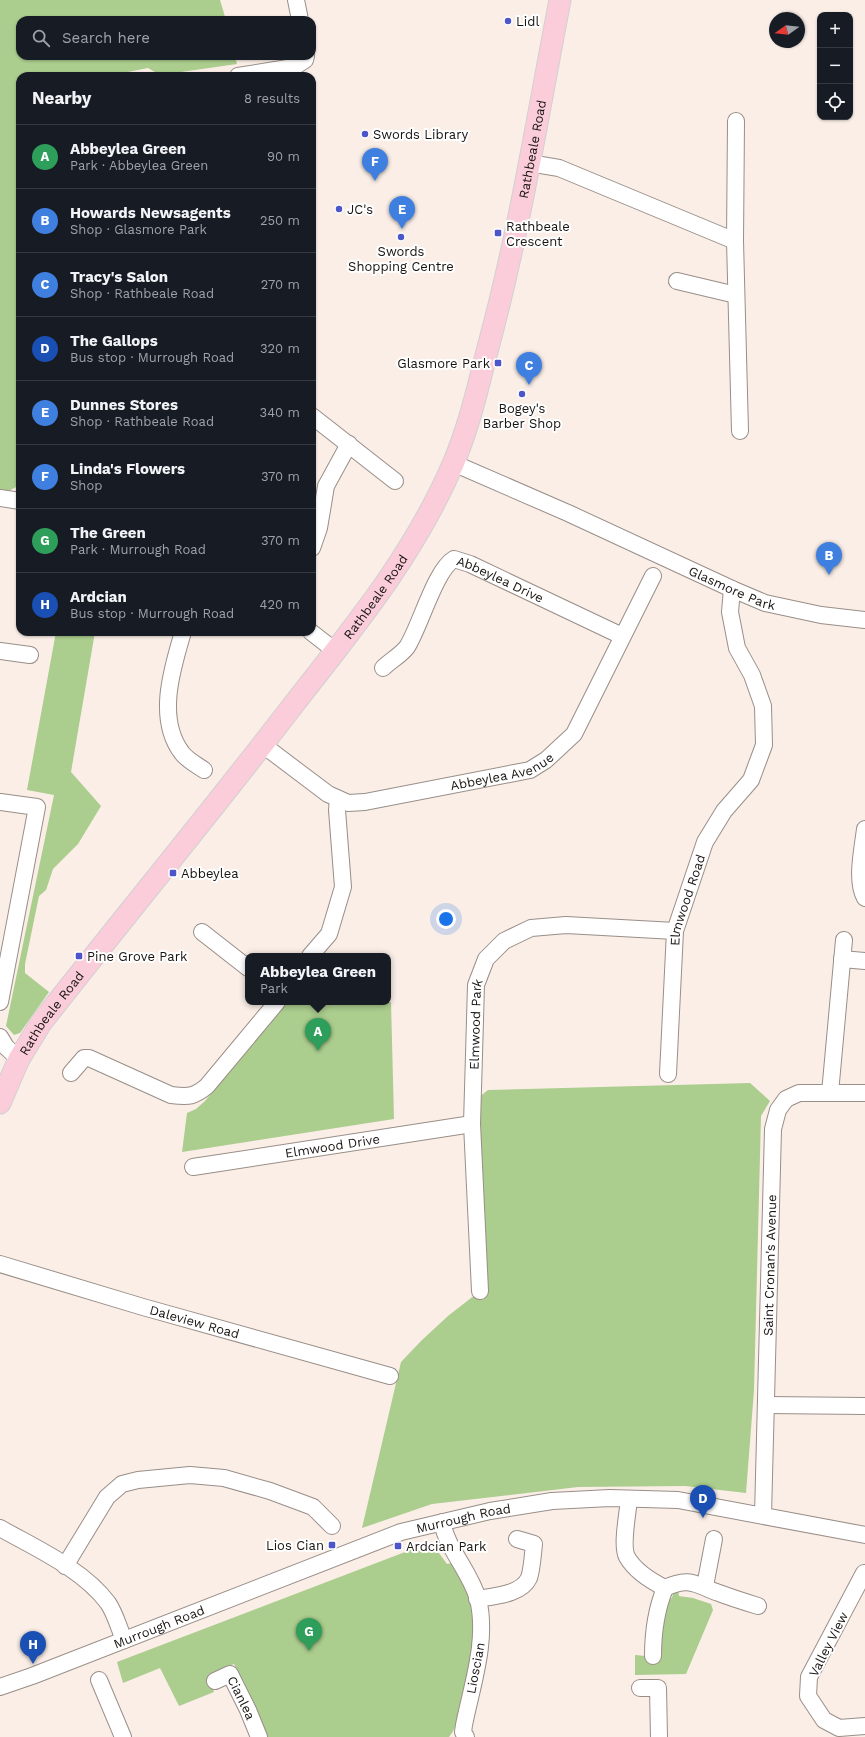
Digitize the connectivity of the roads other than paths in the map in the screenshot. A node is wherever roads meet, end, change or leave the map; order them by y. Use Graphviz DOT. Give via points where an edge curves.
graph roads {
  1 [pos="296,0"];
  2 [pos="560,0"];
  3 [pos="299,16"];
  4 [pos="305,60"];
  5 [pos="263,72"];
  6 [pos="736,121"];
  7 [pos="529,163"];
  8 [pos="735,241"];
  9 [pos="677,281"];
  10 [pos="736,295"];
  11 [pos="316,419"];
  12 [pos="740,431"];
  13 [pos="349,444"];
  14 [pos="453,463"];
  15 [pos="395,481"];
  16 [pos="0,498"];
  17 [pos="16,500"];
  18 [pos="316,537"];
  19 [pos="654,576"];
  20 [pos="732,589"];
  21 [pos="865,620"];
  22 [pos="182,636"];
  23 [pos="316,636"];
  24 [pos="622,636"];
  25 [pos="337,650"];
  26 [pos="0,651"];
  27 [pos="30,655"];
  28 [pos="383,668"];
  29 [pos="263,745"];
  30 [pos="204,770"];
  31 [pos="338,799"];
  32 [pos="0,802"];
  33 [pos="865,829"];
  34 [pos="865,898"];
  35 [pos="675,931"];
  36 [pos="202,932"];
  37 [pos="844,940"];
  38 [pos="313,953"];
  39 [pos="842,959"];
  40 [pos="865,961"];
  41 [pos="245,966"];
  42 [pos="0,1002"];
  43 [pos="275,1005"];
  44 [pos="0,1037"];
  45 [pos="19,1059"];
  46 [pos="71,1073"];
  47 [pos="668,1074"];
  48 [pos="830,1093"];
  49 [pos="865,1093"];
  50 [pos="0,1103"];
  51 [pos="472,1124"];
  52 [pos="192,1167"];
  53 [pos="0,1264"];
  54 [pos="480,1291"];
  55 [pos="390,1376"];
  56 [pos="766,1406"];
  57 [pos="865,1406"];
  58 [pos="629,1499"];
  59 [pos="763,1515"];
  60 [pos="442,1522"];
  61 [pos="332,1526"];
  62 [pos="0,1528"];
  63 [pos="865,1535"];
  64 [pos="517,1539"];
  65 [pos="714,1539"];
  66 [pos="65,1566"];
  67 [pos="864,1574"];
  68 [pos="706,1586"];
  69 [pos="665,1588"];
  70 [pos="478,1599"];
  71 [pos="758,1606"];
  72 [pos="124,1640"];
  73 [pos="653,1656"];
  74 [pos="99,1680"];
  75 [pos="215,1680"];
  76 [pos="0,1687"];
  77 [pos="640,1688"];
  78 [pos="865,1726"];
  79 [pos="123,1737"];
  80 [pos="258,1737"];
  81 [pos="466,1737"];
  82 [pos="659,1737"];
  1 -- 3 [label="street"];
  2 -- 7 [label="main road, Rathbeale Road"];
  4 -- 5 [label="street" via="294,67"];
  6 -- 8 [label="street"];
  7 -- 8 [label="street" via="559,168"];
  7 -- 14 [label="main road, Rathbeale Road" via="521,212 500,303 468,422"];
  8 -- 10 [label="street"];
  9 -- 10 [label="street"];
  10 -- 12 [label="street"];
  11 -- 13 [label="street"];
  13 -- 15 [label="street"];
  13 -- 18 [label="street" via="326,486"];
  14 -- 20 [label="street, Glasmore Park"];
  14 -- 25 [label="main road, Rathbeale Road" via="434,506 410,546 383,589"];
  16 -- 17 [label="street"];
  19 -- 24 [label="street, Abbeylea Avenue"];
  20 -- 21 [label="street, Glasmore Park" via="766,602 821,615"];
  20 -- 35 [label="street, Elmwood Road" via="730,612 737,648 752,675 763,706 764,745 751,780 724,811 705,842"];
  22 -- 30 [label="street" via="171,670 168,717 171,736 183,754"];
  23 -- 25 [label="street"];
  24 -- 28 [label="street, Abbeylea Drive" via="470,564 454,560 449,562 438,580 406,648"];
  24 -- 31 [label="street, Abbeylea Avenue" via="574,734 530,770 365,802 348,803"];
  25 -- 29 [label="main road, Rathbeale Road"];
  26 -- 27 [label="street"];
  29 -- 31 [label="street, Abbeylea Avenue"];
  29 -- 45 [label="main road, Rathbeale Road" via="41,1023"];
  31 -- 38 [label="street" via="343,887 329,934"];
  32 -- 42 [label="street" via="36,807"];
  33 -- 34 [label="street" via="860,875"];
  35 -- 47 [label="street, Elmwood Road"];
  35 -- 51 [label="street, Elmwood Park" via="566,925 531,928 504,941 486,959 476,985"];
  36 -- 41 [label="street"];
  37 -- 39 [label="street"];
  39 -- 40 [label="street"];
  39 -- 48 [label="street"];
  43 -- 46 [label="street" via="208,1086 197,1094 171,1095 89,1058 84,1058"];
  44 -- 45 [label="street"];
  45 -- 50 [label="main road, Rathbeale Road"];
  48 -- 49 [label="street, Saint Cronan's Avenue"];
  48 -- 56 [label="street, Saint Cronan's Avenue" via="799,1093 786,1099 778,1110 773,1129"];
  51 -- 52 [label="street, Elmwood Drive"];
  51 -- 54 [label="street, Elmwood Park"];
  53 -- 55 [label="street, Daleview Road"];
  56 -- 57 [label="street"];
  56 -- 59 [label="street, Saint Cronan's Avenue"];
  58 -- 59 [label="street, Murrough Road" via="678,1500"];
  58 -- 60 [label="street, Murrough Road" via="552,1501"];
  58 -- 69 [label="street" via="625,1544 627,1556 651,1581"];
  59 -- 63 [label="street, Murrough Road"];
  60 -- 70 [label="street, Lioscian" via="444,1532"];
  60 -- 72 [label="street, Murrough Road" via="401,1532"];
  61 -- 66 [label="street" via="313,1507 224,1478 190,1476 138,1480 122,1484 108,1497"];
  62 -- 66 [label="street"];
  64 -- 70 [label="street" via="534,1544 528,1578 520,1587 506,1593"];
  65 -- 68 [label="street"];
  66 -- 72 [label="street" via="91,1584 108,1604"];
  67 -- 78 [label="street, Valley View" via="809,1677 808,1696 824,1720 839,1728"];
  68 -- 69 [label="street" via="677,1582"];
  68 -- 71 [label="street" via="716,1592"];
  69 -- 73 [label="street" via="656,1614"];
  70 -- 81 [label="street, Lioscian" via="482,1635 464,1725 463,1732"];
  72 -- 76 [label="street, Murrough Road"];
  74 -- 79 [label="street"];
  75 -- 80 [label="street, Cianlea" via="230,1674"];
  77 -- 82 [label="street" via="658,1688"];
}
